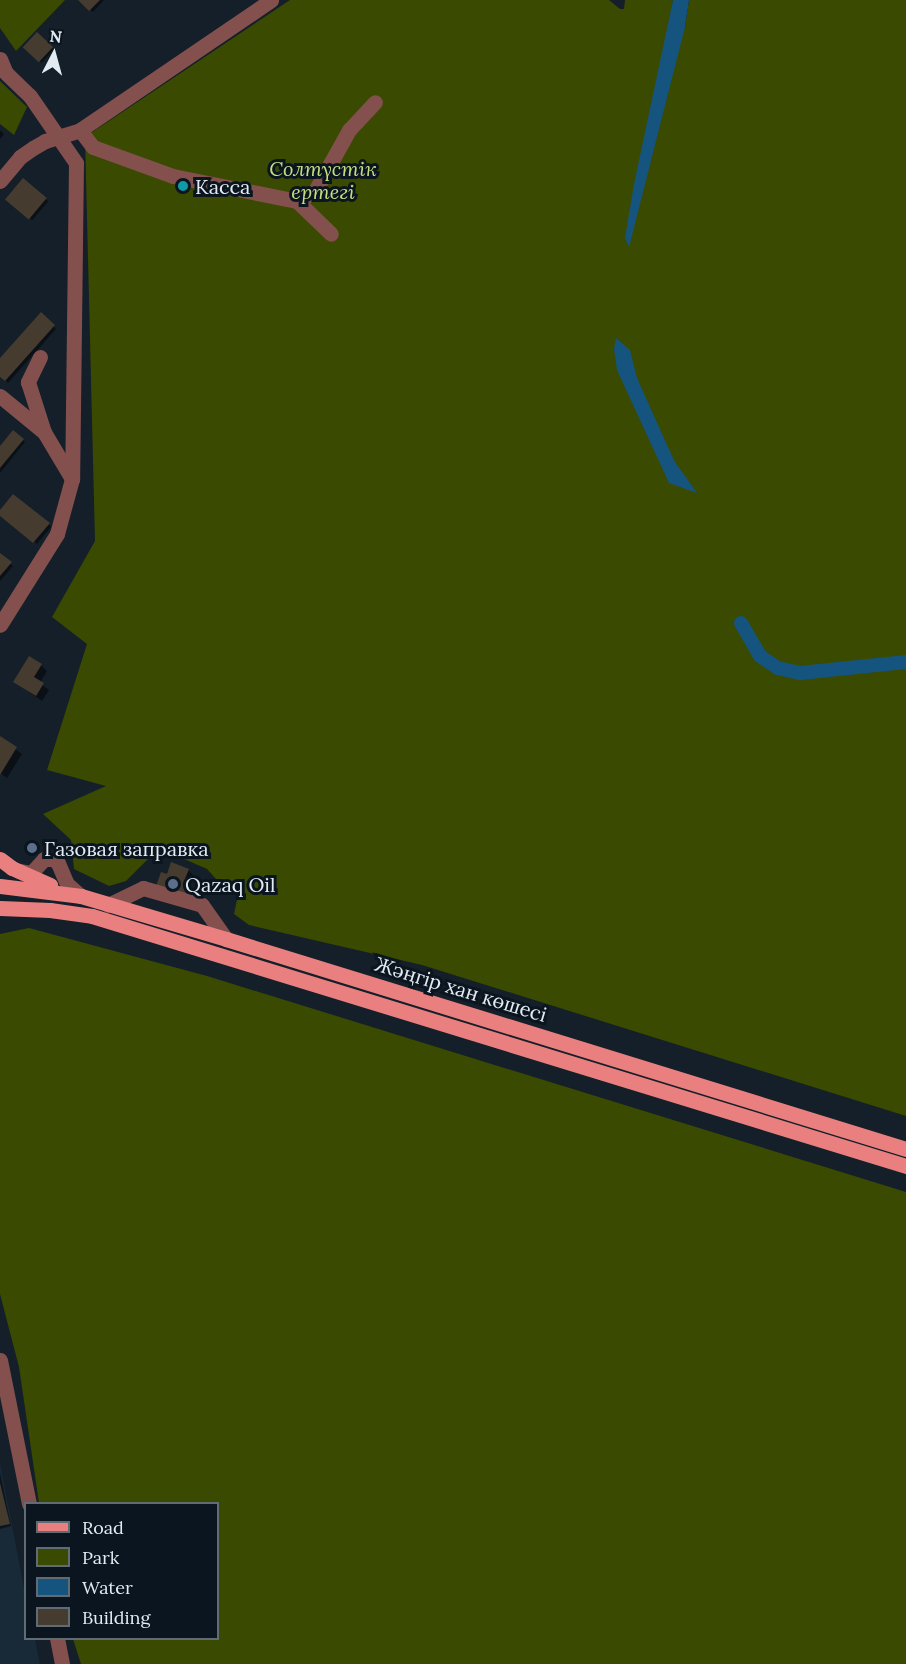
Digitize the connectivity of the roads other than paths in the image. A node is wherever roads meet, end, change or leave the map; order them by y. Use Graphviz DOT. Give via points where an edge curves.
graph roads {
  1 [pos="267,3"];
  2 [pos="0,59"];
  3 [pos="375,102"];
  4 [pos="80,130"];
  5 [pos="59,135"];
  6 [pos="0,181"];
  7 [pos="297,201"];
  8 [pos="332,234"];
  9 [pos="40,357"];
  10 [pos="0,396"];
  11 [pos="44,432"];
  12 [pos="72,479"];
  13 [pos="2,616"];
  14 [pos="0,859"];
  15 [pos="19,871"];
  16 [pos="0,886"];
  17 [pos="81,896"];
  18 [pos="108,905"];
  19 [pos="0,910"];
  20 [pos="226,939"];
  21 [pos="906,1149"];
  22 [pos="906,1166"];
  23 [pos="0,1360"];
  24 [pos="29,1502"];
  25 [pos="57,1640"];
  26 [pos="62,1664"];
  1 -- 4 [label="street"];
  2 -- 5 [label="street" via="6,73 30,96"];
  3 -- 7 [label="street" via="350,130 315,191"];
  4 -- 5 [label="street"];
  4 -- 7 [label="street" via="93,147 173,176"];
  5 -- 6 [label="street" via="20,157"];
  5 -- 12 [label="street" via="76,163"];
  7 -- 8 [label="street"];
  9 -- 11 [label="street" via="28,382"];
  10 -- 11 [label="street"];
  11 -- 12 [label="street"];
  12 -- 13 [label="street" via="57,534"];
  14 -- 15 [label="main road"];
  15 -- 17 [label="main road"];
  15 -- 17 [label="street" via="32,873 44,859 53,859 67,884"];
  16 -- 17 [label="main road, Жәңгір хан көшесі"];
  17 -- 18 [label="main road, Жәңгір хан көшесі"];
  18 -- 20 [label="main road, Жәңгір хан көшесі"];
  18 -- 20 [label="street" via="143,888 202,905"];
  19 -- 22 [label="main road, Жәңгір хан көшесі" via="17,908 92,916"];
  20 -- 21 [label="main road, Жәңгір хан көшесі"];
  23 -- 24 [label="street"];
  25 -- 26 [label="street"];
}
